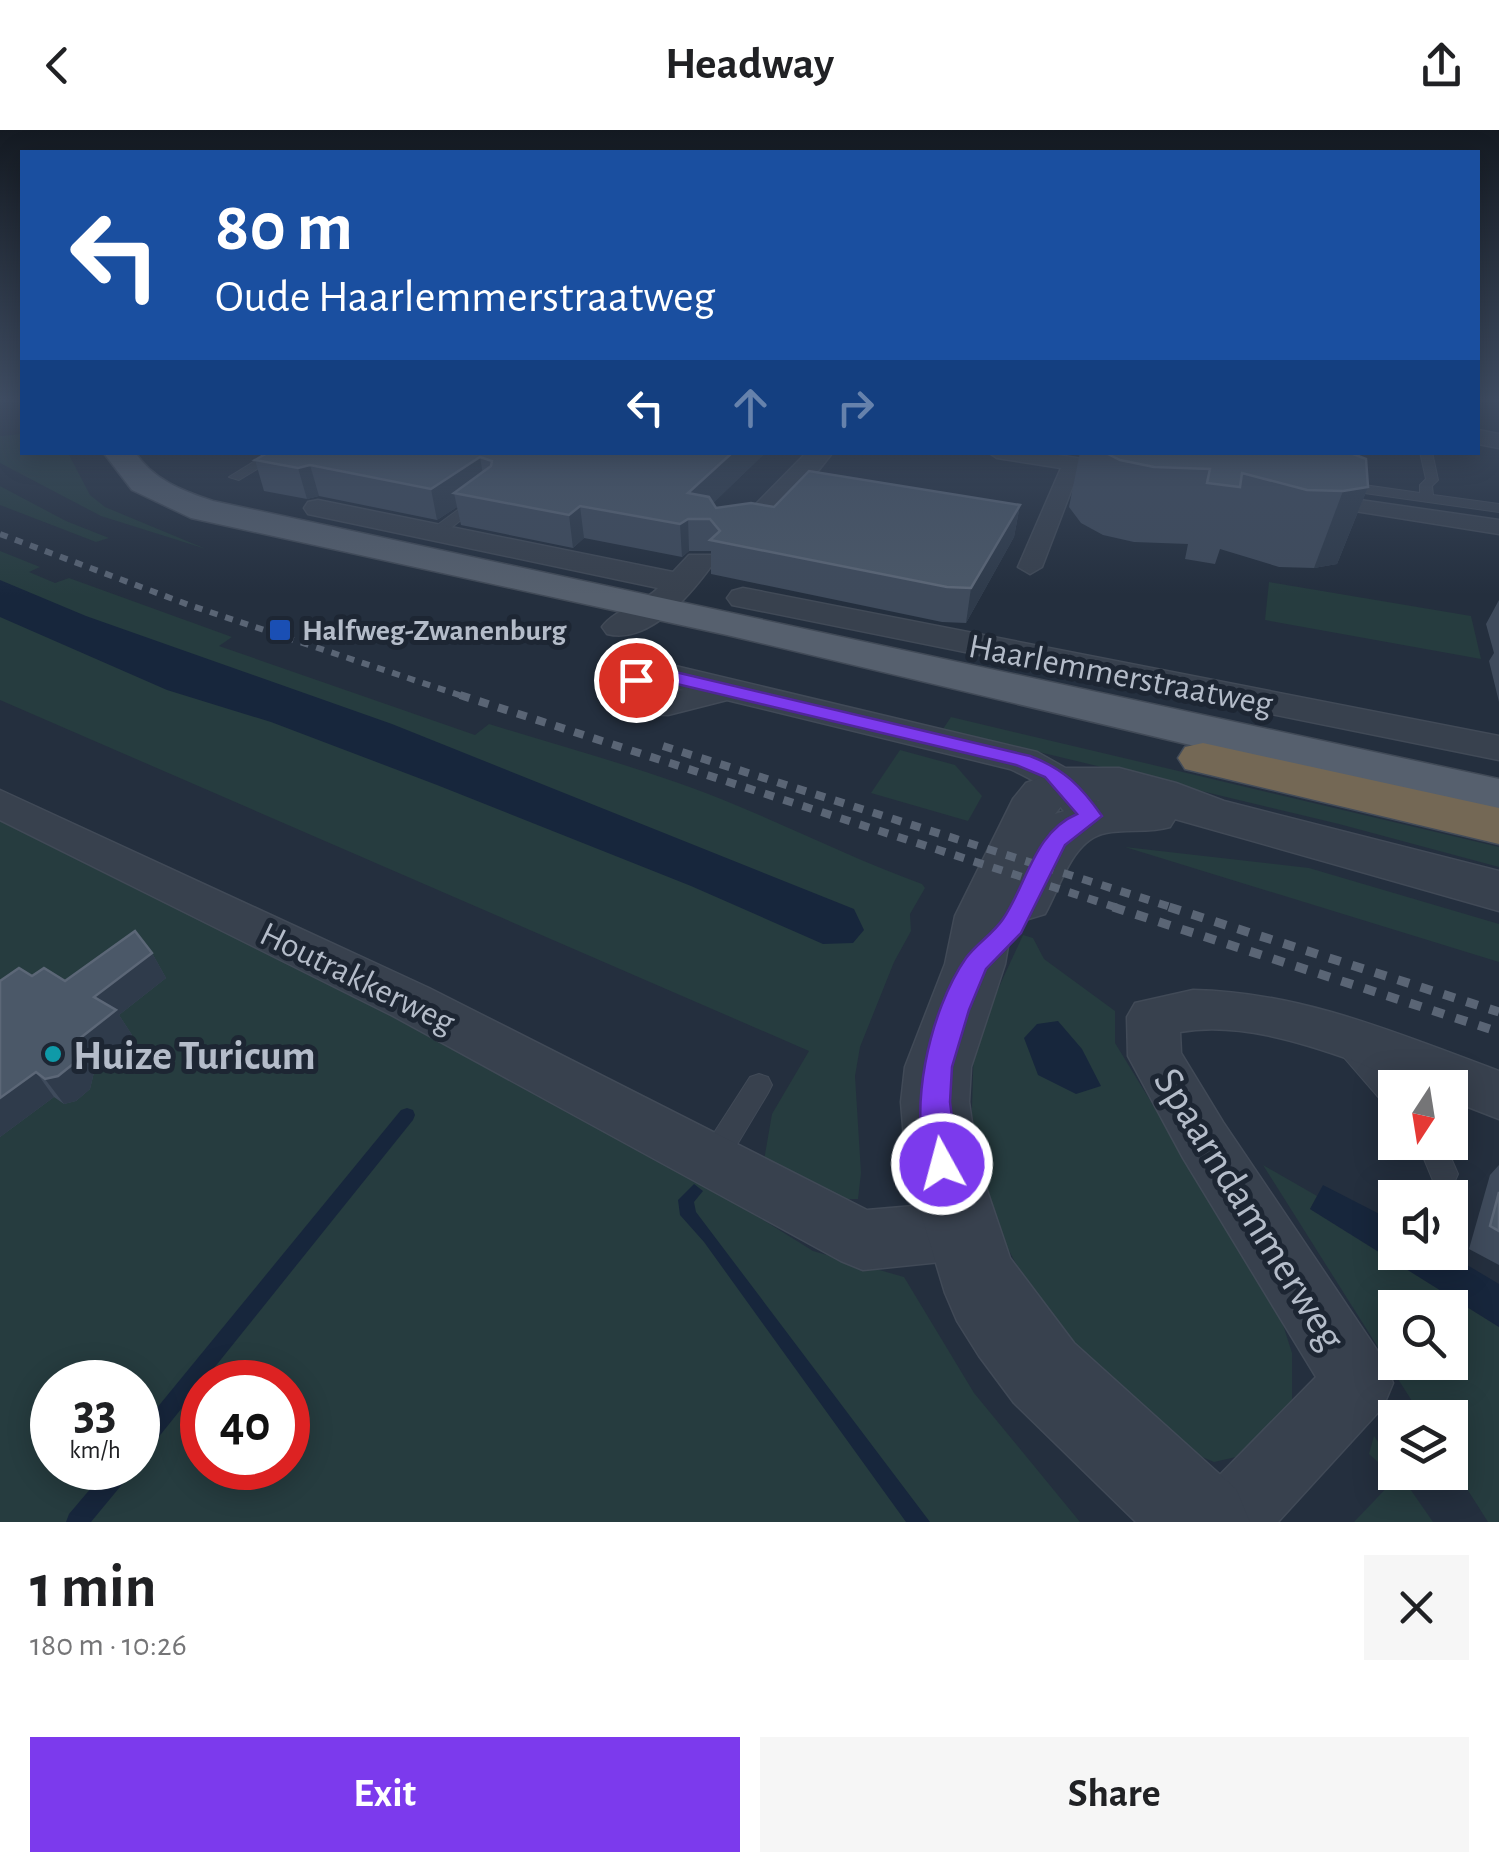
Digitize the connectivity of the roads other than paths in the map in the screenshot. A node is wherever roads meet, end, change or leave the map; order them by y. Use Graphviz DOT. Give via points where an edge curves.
graph roads {
  1 [pos="128,465"];
  2 [pos="256,465"];
  3 [pos="785,465"];
  4 [pos="809,465"];
  5 [pos="1071,465"];
  6 [pos="1079,465"];
  7 [pos="1415,465"];
  8 [pos="1429,465"];
  9 [pos="1148,475"];
  10 [pos="235,477"];
  11 [pos="1334,484"];
  12 [pos="1427,491"];
  13 [pos="488,494"];
  14 [pos="1300,498"];
  15 [pos="115,502"];
  16 [pos="318,508"];
  17 [pos="1499,508"];
  18 [pos="1499,527"];
  19 [pos="437,532"];
  20 [pos="1030,567"];
  21 [pos="659,587"];
  22 [pos="742,598"];
  23 [pos="650,671"];
  24 [pos="1499,748"];
  25 [pos="1203,758"];
  26 [pos="1499,796"];
  27 [pos="1067,798"];
  28 [pos="0,804"];
  29 [pos="1499,826"];
  30 [pos="1499,891"];
  31 [pos="1340,1037"];
  32 [pos="1378,1079"];
  33 [pos="759,1085"];
  34 [pos="1499,1095"];
  35 [pos="1438,1160"];
  36 [pos="712,1161"];
  37 [pos="1444,1174"];
  38 [pos="960,1231"];
  39 [pos="1204,1522"];
  40 [pos="1227,1522"];
  1 -- 21 [label="main road" via="156,492 204,510"];
  2 -- 10 [label="lane"];
  3 -- 4 [label="street" via="715,529 765,511"];
  5 -- 20 [label="street" via="1042,508"];
  6 -- 9 [label="street"];
  7 -- 12 [label="lane"];
  8 -- 12 [label="lane"];
  11 -- 12 [label="lane"];
  12 -- 17 [label="lane"];
  13 -- 19 [label="lane"];
  14 -- 18 [label="street"];
  15 -- 21 [label="main road" via="200,535"];
  16 -- 19 [label="street"];
  19 -- 21 [label="street"];
  21 -- 25 [label="main road"];
  21 -- 26 [label="main road" via="1338,762"];
  22 -- 24 [label="street, Haarlemmerstraatweg"];
  23 -- 27 [label="street" via="968,749"];
  25 -- 29 [label="highway"];
  27 -- 30 [label="street" via="1207,813"];
  27 -- 38 [label="street" via="1074,824 1056,840 1012,926 976,964 938,1067 942,1164"];
  28 -- 36 [label="street, Houtrakkerweg" via="411,1002"];
  31 -- 32 [label="lane"];
  31 -- 34 [label="street, Spaarndammerweg"];
  31 -- 40 [label="street, Spaarndammerweg" via="1222,1010 1153,1017 1156,1056 1174,1090 1360,1383"];
  33 -- 36 [label="lane"];
  35 -- 37 [label="lane"];
  36 -- 38 [label="street, Houtrakkerweg" via="863,1240"];
  38 -- 39 [label="street" via="985,1293 1044,1373"];
}
